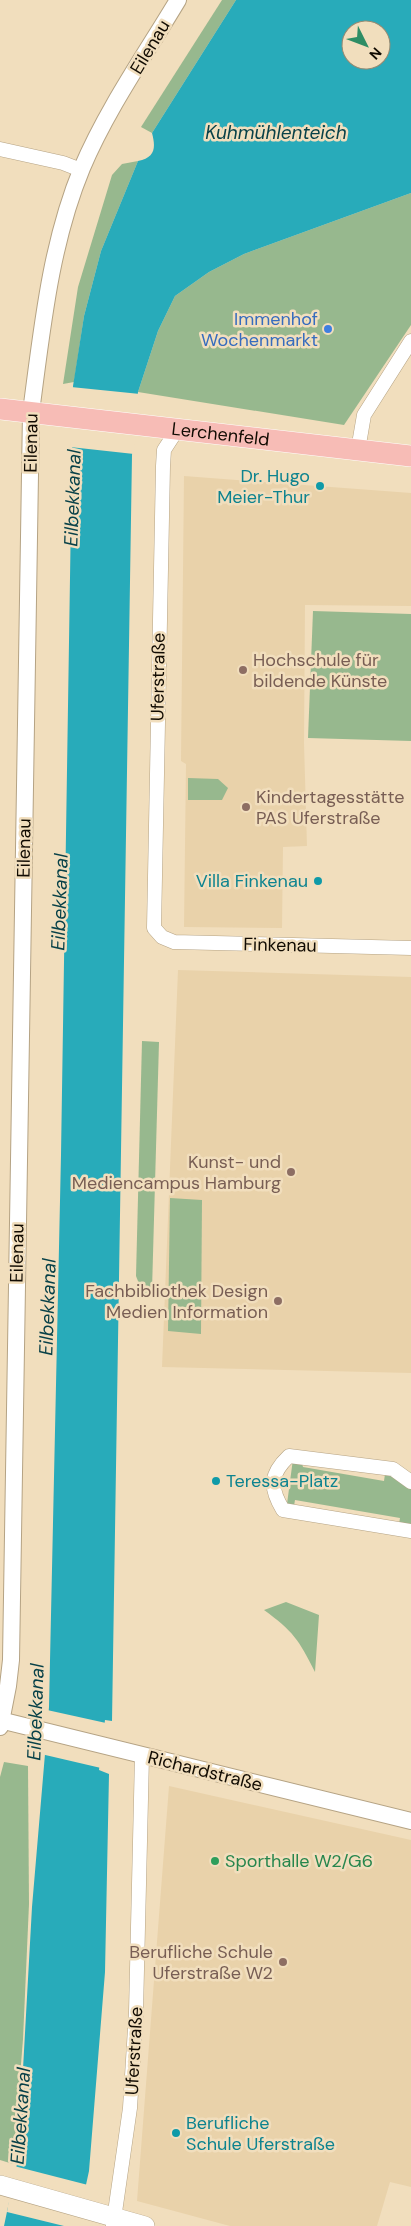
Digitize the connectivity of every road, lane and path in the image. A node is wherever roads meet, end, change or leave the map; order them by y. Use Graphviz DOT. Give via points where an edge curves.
graph roads {
  1 [pos="178,0"];
  2 [pos="0,149"];
  3 [pos="81,170"];
  4 [pos="411,342"];
  5 [pos="0,409"];
  6 [pos="31,412"];
  7 [pos="177,430"];
  8 [pos="358,450"];
  9 [pos="411,456"];
  10 [pos="154,928"];
  11 [pos="411,948"];
  12 [pos="411,1482"];
  13 [pos="411,1531"];
  14 [pos="1,1722"];
  15 [pos="142,1756"];
  16 [pos="411,1821"];
  17 [pos="5,2187"];
  18 [pos="113,2222"];
  19 [pos="145,2226"];
  1 -- 3 [label="street, Eilenau" via="98,133"];
  2 -- 3 [label="street"];
  3 -- 6 [label="street, Eilenau" via="48,284"];
  4 -- 8 [label="street" via="364,415"];
  5 -- 6 [label="main road, Lerchenfeld"];
  6 -- 7 [label="main road, Lerchenfeld"];
  6 -- 14 [label="street, Eilenau" via="11,1660"];
  7 -- 8 [label="main road, Lerchenfeld"];
  7 -- 10 [label="street, Uferstraße" via="164,450 163,466"];
  8 -- 9 [label="main road, Lerchenfeld"];
  10 -- 11 [label="street, Finkenau" via="162,937 174,942"];
  12 -- 13 [label="street" via="393,1469 289,1456 278,1467 273,1482 275,1497 283,1510"];
  14 -- 15 [label="street, Richardstraße"];
  15 -- 16 [label="street, Richardstraße"];
  15 -- 18 [label="street, Uferstraße" via="136,2012 130,2108"];
  17 -- 18 [label="main road" via="90,2210"];
  18 -- 19 [label="main road"];
}
